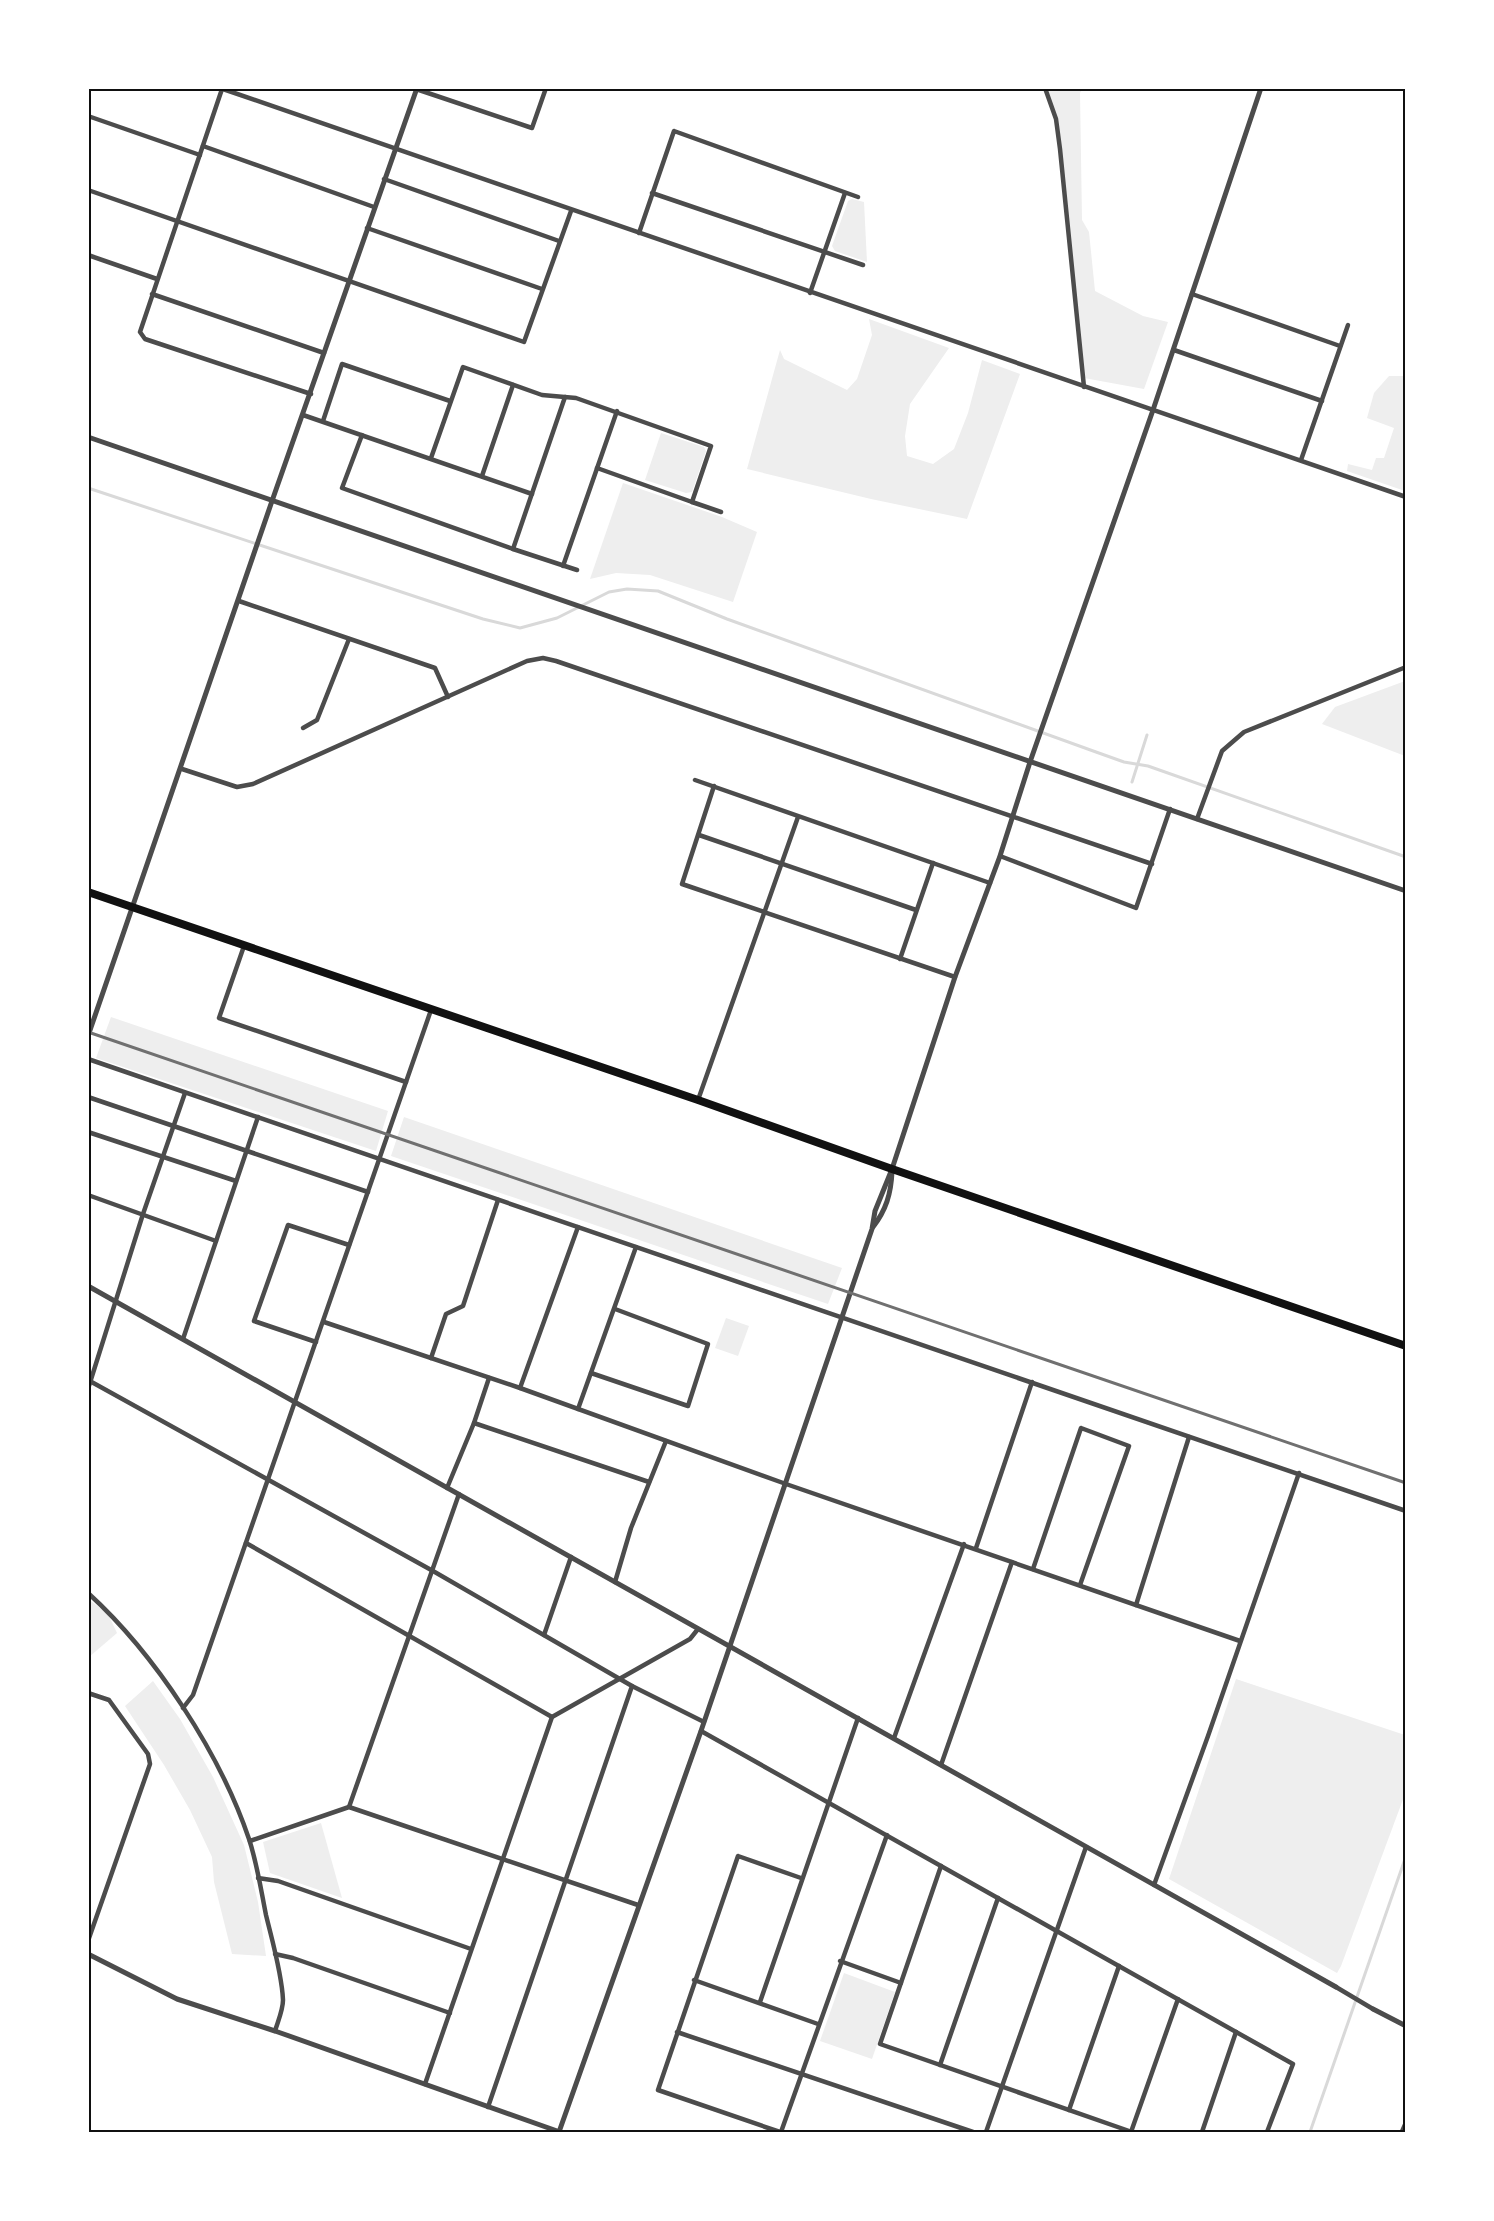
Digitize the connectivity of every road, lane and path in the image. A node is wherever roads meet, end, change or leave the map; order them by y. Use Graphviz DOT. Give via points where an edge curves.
graph roads {
  1 [pos="546,88"];
  2 [pos="1045,88"];
  3 [pos="1261,88"];
  4 [pos="221,89"];
  5 [pos="416,89"];
  6 [pos="88,116"];
  7 [pos="203,146"];
  8 [pos="394,148"];
  9 [pos="200,155"];
  10 [pos="384,179"];
  11 [pos="88,190"];
  12 [pos="652,193"];
  13 [pos="845,193"];
  14 [pos="858,197"];
  15 [pos="374,207"];
  16 [pos="571,210"];
  17 [pos="177,221"];
  18 [pos="367,228"];
  19 [pos="639,233"];
  20 [pos="559,241"];
  21 [pos="824,252"];
  22 [pos="88,255"];
  23 [pos="863,265"];
  24 [pos="157,279"];
  25 [pos="349,281"];
  26 [pos="542,289"];
  27 [pos="810,292"];
  28 [pos="152,294"];
  29 [pos="1192,294"];
  30 [pos="1348,325"];
  31 [pos="1340,346"];
  32 [pos="1174,350"];
  33 [pos="324,353"];
  34 [pos="513,385"];
  35 [pos="1084,387"];
  36 [pos="311,394"];
  37 [pos="565,397"];
  38 [pos="450,401"];
  39 [pos="1322,401"];
  40 [pos="1153,410"];
  41 [pos="617,411"];
  42 [pos="303,415"];
  43 [pos="323,421"];
  44 [pos="362,435"];
  45 [pos="88,437"];
  46 [pos="431,458"];
  47 [pos="1301,460"];
  48 [pos="597,468"];
  49 [pos="482,476"];
  50 [pos="532,494"];
  51 [pos="1406,497"];
  52 [pos="272,501"];
  53 [pos="692,502"];
  54 [pos="721,512"];
  55 [pos="513,549"];
  56 [pos="563,566"];
  57 [pos="577,570"];
  58 [pos="239,601"];
  59 [pos="349,639"];
  60 [pos="1406,667"];
  61 [pos="448,697"];
  62 [pos="303,728"];
  63 [pos="1030,762"];
  64 [pos="182,769"];
  65 [pos="695,780"];
  66 [pos="714,786"];
  67 [pos="1170,809"];
  68 [pos="1012,816"];
  69 [pos="798,817"];
  70 [pos="1197,819"];
  71 [pos="699,835"];
  72 [pos="1000,856"];
  73 [pos="781,863"];
  74 [pos="933,863"];
  75 [pos="1152,864"];
  76 [pos="990,883"];
  77 [pos="1406,891"];
  78 [pos="88,892"];
  79 [pos="132,908"];
  80 [pos="916,910"];
  81 [pos="764,911"];
  82 [pos="244,946"];
  83 [pos="900,959"];
  84 [pos="955,977"];
  85 [pos="430,1011"];
  86 [pos="88,1036"];
  87 [pos="88,1059"];
  88 [pos="406,1083"];
  89 [pos="185,1093"];
  90 [pos="88,1097"];
  91 [pos="698,1100"];
  92 [pos="258,1117"];
  93 [pos="174,1126"];
  94 [pos="88,1132"];
  95 [pos="246,1151"];
  96 [pos="163,1157"];
  97 [pos="380,1159"];
  98 [pos="892,1169"];
  99 [pos="236,1181"];
  100 [pos="368,1192"];
  101 [pos="88,1195"];
  102 [pos="498,1200"];
  103 [pos="143,1214"];
  104 [pos="578,1227"];
  105 [pos="216,1241"];
  106 [pos="349,1245"];
  107 [pos="636,1247"];
  108 [pos="88,1286"];
  109 [pos="115,1301"];
  110 [pos="615,1309"];
  111 [pos="842,1319"];
  112 [pos="324,1323"];
  113 [pos="183,1339"];
  114 [pos="316,1342"];
  115 [pos="1406,1346"];
  116 [pos="431,1358"];
  117 [pos="591,1373"];
  118 [pos="489,1378"];
  119 [pos="90,1381"];
  120 [pos="1032,1382"];
  121 [pos="520,1388"];
  122 [pos="88,1389"];
  123 [pos="295,1403"];
  124 [pos="578,1409"];
  125 [pos="474,1422"];
  126 [pos="1189,1437"];
  127 [pos="666,1441"];
  128 [pos="1299,1473"];
  129 [pos="266,1480"];
  130 [pos="649,1482"];
  131 [pos="786,1484"];
  132 [pos="447,1488"];
  133 [pos="459,1494"];
  134 [pos="1406,1511"];
  135 [pos="246,1543"];
  136 [pos="963,1544"];
  137 [pos="976,1548"];
  138 [pos="571,1557"];
  139 [pos="1012,1562"];
  140 [pos="1033,1569"];
  141 [pos="433,1571"];
  142 [pos="615,1582"];
  143 [pos="1080,1585"];
  144 [pos="88,1593"];
  145 [pos="1136,1605"];
  146 [pos="698,1629"];
  147 [pos="544,1635"];
  148 [pos="409,1636"];
  149 [pos="1240,1641"];
  150 [pos="729,1647"];
  151 [pos="622,1678"];
  152 [pos="632,1686"];
  153 [pos="88,1693"];
  154 [pos="183,1708"];
  155 [pos="552,1717"];
  156 [pos="858,1718"];
  157 [pos="704,1722"];
  158 [pos="701,1731"];
  159 [pos="894,1738"];
  160 [pos="941,1765"];
  161 [pos="829,1803"];
  162 [pos="349,1807"];
  163 [pos="887,1835"];
  164 [pos="250,1841"];
  165 [pos="1086,1847"];
  166 [pos="503,1858"];
  167 [pos="941,1866"];
  168 [pos="258,1878"];
  169 [pos="801,1878"];
  170 [pos="565,1879"];
  171 [pos="1154,1885"];
  172 [pos="998,1898"];
  173 [pos="638,1905"];
  174 [pos="1056,1931"];
  175 [pos="88,1941"];
  176 [pos="471,1949"];
  177 [pos="88,1954"];
  178 [pos="275,1954"];
  179 [pos="840,1961"];
  180 [pos="1119,1966"];
  181 [pos="694,1980"];
  182 [pos="901,1983"];
  183 [pos="1336,1987"];
  184 [pos="1178,1999"];
  185 [pos="760,2002"];
  186 [pos="1373,2008"];
  187 [pos="450,2013"];
  188 [pos="818,2024"];
  189 [pos="1406,2026"];
  190 [pos="275,2031"];
  191 [pos="677,2032"];
  192 [pos="1236,2032"];
  193 [pos="940,2064"];
  194 [pos="801,2074"];
  195 [pos="425,2084"];
  196 [pos="1003,2086"];
  197 [pos="488,2107"];
  198 [pos="1069,2110"];
  199 [pos="1406,2123"];
  200 [pos="559,2132"];
  201 [pos="1131,2132"];
  202 [pos="781,2133"];
  203 [pos="973,2133"];
  204 [pos="986,2133"];
  205 [pos="1202,2133"];
  206 [pos="1267,2133"];
  207 [pos="1402,2133"];
  1 -- 5 [label="street" via="532,128"];
  2 -- 35 [label="street" via="1056,119 1060,149"];
  3 -- 29 [label="street"];
  4 -- 7 [label="street"];
  4 -- 8 [label="street"];
  5 -- 8 [label="street"];
  6 -- 9 [label="street"];
  7 -- 9 [label="street"];
  7 -- 15 [label="street"];
  8 -- 10 [label="street"];
  8 -- 16 [label="street"];
  9 -- 17 [label="street"];
  10 -- 15 [label="street"];
  10 -- 20 [label="street"];
  11 -- 17 [label="street"];
  12 -- 13 [label="street" via="674,131"];
  12 -- 19 [label="street"];
  12 -- 21 [label="street"];
  13 -- 14 [label="street"];
  13 -- 21 [label="street"];
  15 -- 18 [label="street"];
  16 -- 19 [label="street"];
  16 -- 20 [label="street"];
  17 -- 24 [label="street"];
  17 -- 25 [label="street"];
  18 -- 25 [label="street"];
  18 -- 26 [label="street"];
  19 -- 27 [label="street"];
  20 -- 26 [label="street"];
  21 -- 23 [label="street"];
  21 -- 27 [label="street"];
  22 -- 24 [label="street"];
  24 -- 28 [label="street"];
  25 -- 26 [label="street" via="524,342"];
  25 -- 33 [label="street"];
  27 -- 35 [label="street"];
  28 -- 33 [label="street"];
  28 -- 36 [label="street" via="140,332 145,339"];
  29 -- 31 [label="street"];
  29 -- 32 [label="street"];
  30 -- 31 [label="street"];
  31 -- 39 [label="street"];
  32 -- 39 [label="street"];
  32 -- 40 [label="street"];
  33 -- 36 [label="street"];
  34 -- 37 [label="street"];
  34 -- 38 [label="street" via="463,367"];
  34 -- 49 [label="street"];
  35 -- 40 [label="street"];
  36 -- 42 [label="street"];
  37 -- 41 [label="street"];
  37 -- 50 [label="street"];
  38 -- 43 [label="street" via="342,364"];
  38 -- 46 [label="street"];
  39 -- 47 [label="street"];
  40 -- 47 [label="street"];
  40 -- 63 [label="street"];
  41 -- 48 [label="street"];
  41 -- 53 [label="street" via="711,446"];
  42 -- 43 [label="street"];
  42 -- 52 [label="street"];
  43 -- 44 [label="street"];
  44 -- 46 [label="street"];
  44 -- 55 [label="street" via="342,488"];
  45 -- 52 [label="street"];
  46 -- 49 [label="street"];
  47 -- 51 [label="street"];
  48 -- 53 [label="street"];
  48 -- 56 [label="street"];
  49 -- 50 [label="street"];
  50 -- 55 [label="street"];
  52 -- 58 [label="street"];
  52 -- 63 [label="street"];
  53 -- 54 [label="street"];
  55 -- 56 [label="street"];
  56 -- 57 [label="street"];
  58 -- 59 [label="street"];
  58 -- 64 [label="street"];
  59 -- 61 [label="street" via="435,668"];
  59 -- 62 [label="street" via="317,720"];
  60 -- 70 [label="street" via="1244,732 1222,751"];
  61 -- 64 [label="street" via="253,784 237,787"];
  61 -- 68 [label="street" via="527,661 543,658"];
  63 -- 67 [label="street"];
  63 -- 68 [label="street"];
  64 -- 79 [label="street"];
  65 -- 66 [label="street"];
  66 -- 69 [label="street"];
  66 -- 71 [label="street"];
  67 -- 70 [label="street"];
  67 -- 75 [label="street"];
  68 -- 72 [label="street"];
  68 -- 75 [label="street"];
  69 -- 73 [label="street"];
  69 -- 74 [label="street"];
  70 -- 77 [label="street"];
  71 -- 73 [label="street"];
  71 -- 81 [label="street" via="682,884"];
  72 -- 75 [label="street" via="1136,908"];
  72 -- 76 [label="street"];
  73 -- 80 [label="street"];
  73 -- 81 [label="street"];
  74 -- 76 [label="street"];
  74 -- 80 [label="street"];
  76 -- 84 [label="street"];
  78 -- 79 [label="highway"];
  79 -- 82 [label="highway"];
  79 -- 86 [label="street"];
  80 -- 83 [label="street"];
  81 -- 83 [label="street"];
  81 -- 91 [label="street"];
  82 -- 85 [label="highway"];
  82 -- 88 [label="street" via="219,1018"];
  83 -- 84 [label="street"];
  84 -- 98 [label="street"];
  85 -- 88 [label="street"];
  85 -- 91 [label="highway"];
  87 -- 89 [label="street"];
  88 -- 97 [label="street"];
  89 -- 92 [label="street"];
  89 -- 93 [label="street"];
  90 -- 93 [label="street"];
  91 -- 98 [label="highway"];
  92 -- 95 [label="street"];
  92 -- 97 [label="street"];
  93 -- 95 [label="street"];
  93 -- 96 [label="street"];
  94 -- 96 [label="street"];
  95 -- 99 [label="street"];
  95 -- 100 [label="street"];
  96 -- 99 [label="street"];
  96 -- 103 [label="street"];
  97 -- 100 [label="street"];
  97 -- 102 [label="street"];
  98 -- 111 [label="street"];
  98 -- 115 [label="highway"];
  99 -- 105 [label="street"];
  100 -- 106 [label="street"];
  101 -- 103 [label="street"];
  102 -- 104 [label="street"];
  102 -- 116 [label="street" via="463,1306 446,1314"];
  103 -- 105 [label="street"];
  103 -- 109 [label="street"];
  104 -- 107 [label="street"];
  104 -- 121 [label="street"];
  105 -- 113 [label="street"];
  106 -- 112 [label="street"];
  106 -- 114 [label="street" via="288,1225 254,1321"];
  107 -- 110 [label="street"];
  107 -- 111 [label="street"];
  108 -- 109 [label="street"];
  109 -- 113 [label="street"];
  109 -- 119 [label="street"];
  110 -- 117 [label="street"];
  110 -- 117 [label="street" via="708,1344 688,1406"];
  111 -- 120 [label="street"];
  111 -- 131 [label="street"];
  112 -- 114 [label="street"];
  112 -- 116 [label="street"];
  113 -- 123 [label="street"];
  114 -- 123 [label="street"];
  116 -- 118 [label="street"];
  117 -- 124 [label="street"];
  118 -- 121 [label="street"];
  118 -- 125 [label="street"];
  119 -- 122 [label="street"];
  119 -- 129 [label="street"];
  120 -- 126 [label="street"];
  120 -- 137 [label="street"];
  121 -- 124 [label="street"];
  123 -- 129 [label="street"];
  123 -- 132 [label="street"];
  124 -- 127 [label="street"];
  125 -- 130 [label="street"];
  125 -- 132 [label="street"];
  126 -- 128 [label="street"];
  126 -- 145 [label="street"];
  127 -- 130 [label="street"];
  127 -- 131 [label="street"];
  128 -- 134 [label="street"];
  128 -- 149 [label="street"];
  129 -- 135 [label="street"];
  129 -- 141 [label="street"];
  130 -- 142 [label="street"];
  131 -- 136 [label="street"];
  131 -- 150 [label="street"];
  132 -- 133 [label="street"];
  133 -- 138 [label="street"];
  133 -- 141 [label="street"];
  135 -- 148 [label="street"];
  135 -- 154 [label="street" via="193,1695"];
  136 -- 137 [label="street"];
  136 -- 159 [label="street"];
  137 -- 139 [label="street"];
  138 -- 142 [label="street"];
  138 -- 147 [label="street"];
  139 -- 140 [label="street"];
  139 -- 160 [label="street"];
  140 -- 143 [label="street"];
  140 -- 143 [label="street" via="1081,1428 1129,1446"];
  141 -- 147 [label="street"];
  141 -- 148 [label="street"];
  142 -- 146 [label="street"];
  143 -- 145 [label="street"];
  144 -- 154 [label="street" via="112,1615"];
  145 -- 149 [label="street"];
  146 -- 150 [label="street"];
  146 -- 151 [label="street" via="690,1640"];
  147 -- 151 [label="street"];
  148 -- 155 [label="street"];
  148 -- 162 [label="street"];
  149 -- 171 [label="street"];
  150 -- 156 [label="street"];
  150 -- 157 [label="street"];
  151 -- 152 [label="street"];
  151 -- 155 [label="street"];
  152 -- 157 [label="street"];
  152 -- 170 [label="street"];
  153 -- 175 [label="street" via="109,1700 148,1754 150,1764"];
  154 -- 164 [label="street" via="231,1792"];
  155 -- 166 [label="street"];
  156 -- 159 [label="street"];
  156 -- 161 [label="street"];
  157 -- 158 [label="street"];
  158 -- 161 [label="street"];
  158 -- 173 [label="street"];
  159 -- 160 [label="street"];
  160 -- 165 [label="street"];
  161 -- 163 [label="street"];
  161 -- 169 [label="street"];
  162 -- 164 [label="street"];
  162 -- 166 [label="street"];
  163 -- 167 [label="street"];
  163 -- 179 [label="street"];
  164 -- 168 [label="street"];
  165 -- 171 [label="street"];
  165 -- 174 [label="street"];
  166 -- 170 [label="street"];
  166 -- 176 [label="street"];
  167 -- 172 [label="street"];
  167 -- 182 [label="street"];
  168 -- 176 [label="street" via="278,1881"];
  168 -- 178 [label="street"];
  169 -- 181 [label="street" via="738,1856"];
  169 -- 185 [label="street"];
  170 -- 173 [label="street"];
  170 -- 197 [label="street"];
  171 -- 183 [label="street"];
  172 -- 174 [label="street"];
  172 -- 193 [label="street"];
  173 -- 200 [label="street"];
  174 -- 180 [label="street"];
  174 -- 196 [label="street"];
  176 -- 187 [label="street"];
  177 -- 190 [label="street" via="177,1999"];
  178 -- 187 [label="street"];
  178 -- 190 [label="street" via="283,2001"];
  179 -- 182 [label="street"];
  179 -- 188 [label="street"];
  180 -- 184 [label="street"];
  180 -- 198 [label="street"];
  181 -- 185 [label="street"];
  181 -- 191 [label="street"];
  182 -- 193 [label="street" via="880,2044"];
  183 -- 186 [label="street"];
  184 -- 192 [label="street"];
  184 -- 201 [label="street"];
  185 -- 188 [label="street"];
  186 -- 189 [label="street"];
  187 -- 195 [label="street"];
  188 -- 194 [label="street"];
  190 -- 195 [label="street"];
  191 -- 194 [label="street"];
  191 -- 202 [label="street" via="658,2090"];
  192 -- 205 [label="street"];
  192 -- 206 [label="street" via="1293,2064"];
  193 -- 196 [label="street"];
  194 -- 202 [label="street"];
  194 -- 203 [label="street"];
  195 -- 197 [label="street"];
  196 -- 198 [label="street"];
  196 -- 204 [label="street"];
  197 -- 200 [label="street"];
  198 -- 201 [label="street"];
  199 -- 207 [label="street"];
}
